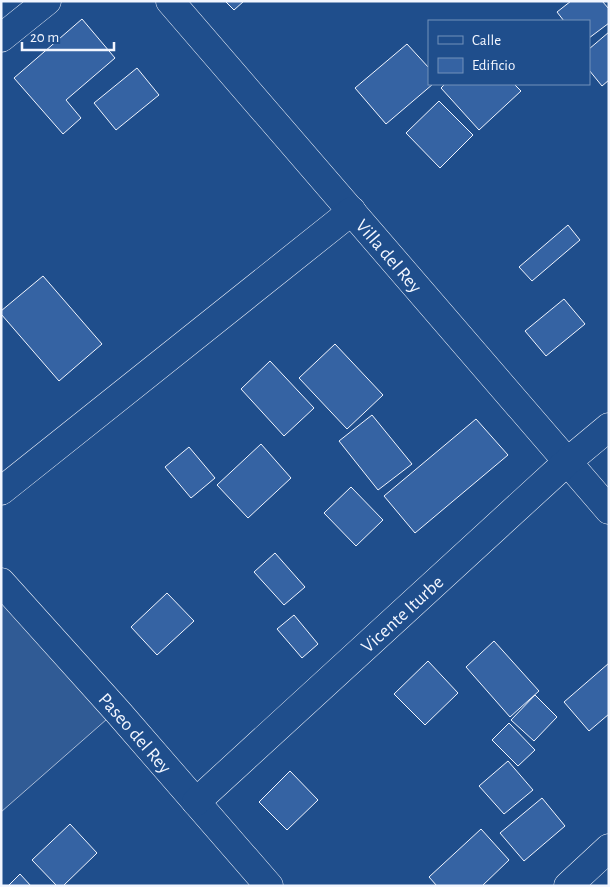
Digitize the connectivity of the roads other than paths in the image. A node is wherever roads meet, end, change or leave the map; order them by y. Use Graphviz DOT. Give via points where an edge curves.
graph roads {
  1 [pos="47,1"];
  2 [pos="170,1"];
  3 [pos="1,38"];
  4 [pos="352,211"];
  5 [pos="609,427"];
  6 [pos="567,462"];
  7 [pos="1,491"];
  8 [pos="609,510"];
  9 [pos="1,582"];
  10 [pos="196,802"];
  11 [pos="609,848"];
  12 [pos="269,886"];
  13 [pos="568,886"];
  1 -- 3 [label="street"];
  2 -- 4 [label="street, Villa del Rey"];
  4 -- 6 [label="street, Villa del Rey"];
  4 -- 7 [label="street"];
  5 -- 6 [label="street, Vicente Iturbe"];
  6 -- 8 [label="street, Villa del Rey"];
  6 -- 10 [label="street, Vicente Iturbe"];
  9 -- 10 [label="street, Paseo del Rey"];
  10 -- 12 [label="street, Paseo del Rey"];
  11 -- 13 [label="street"];
}
